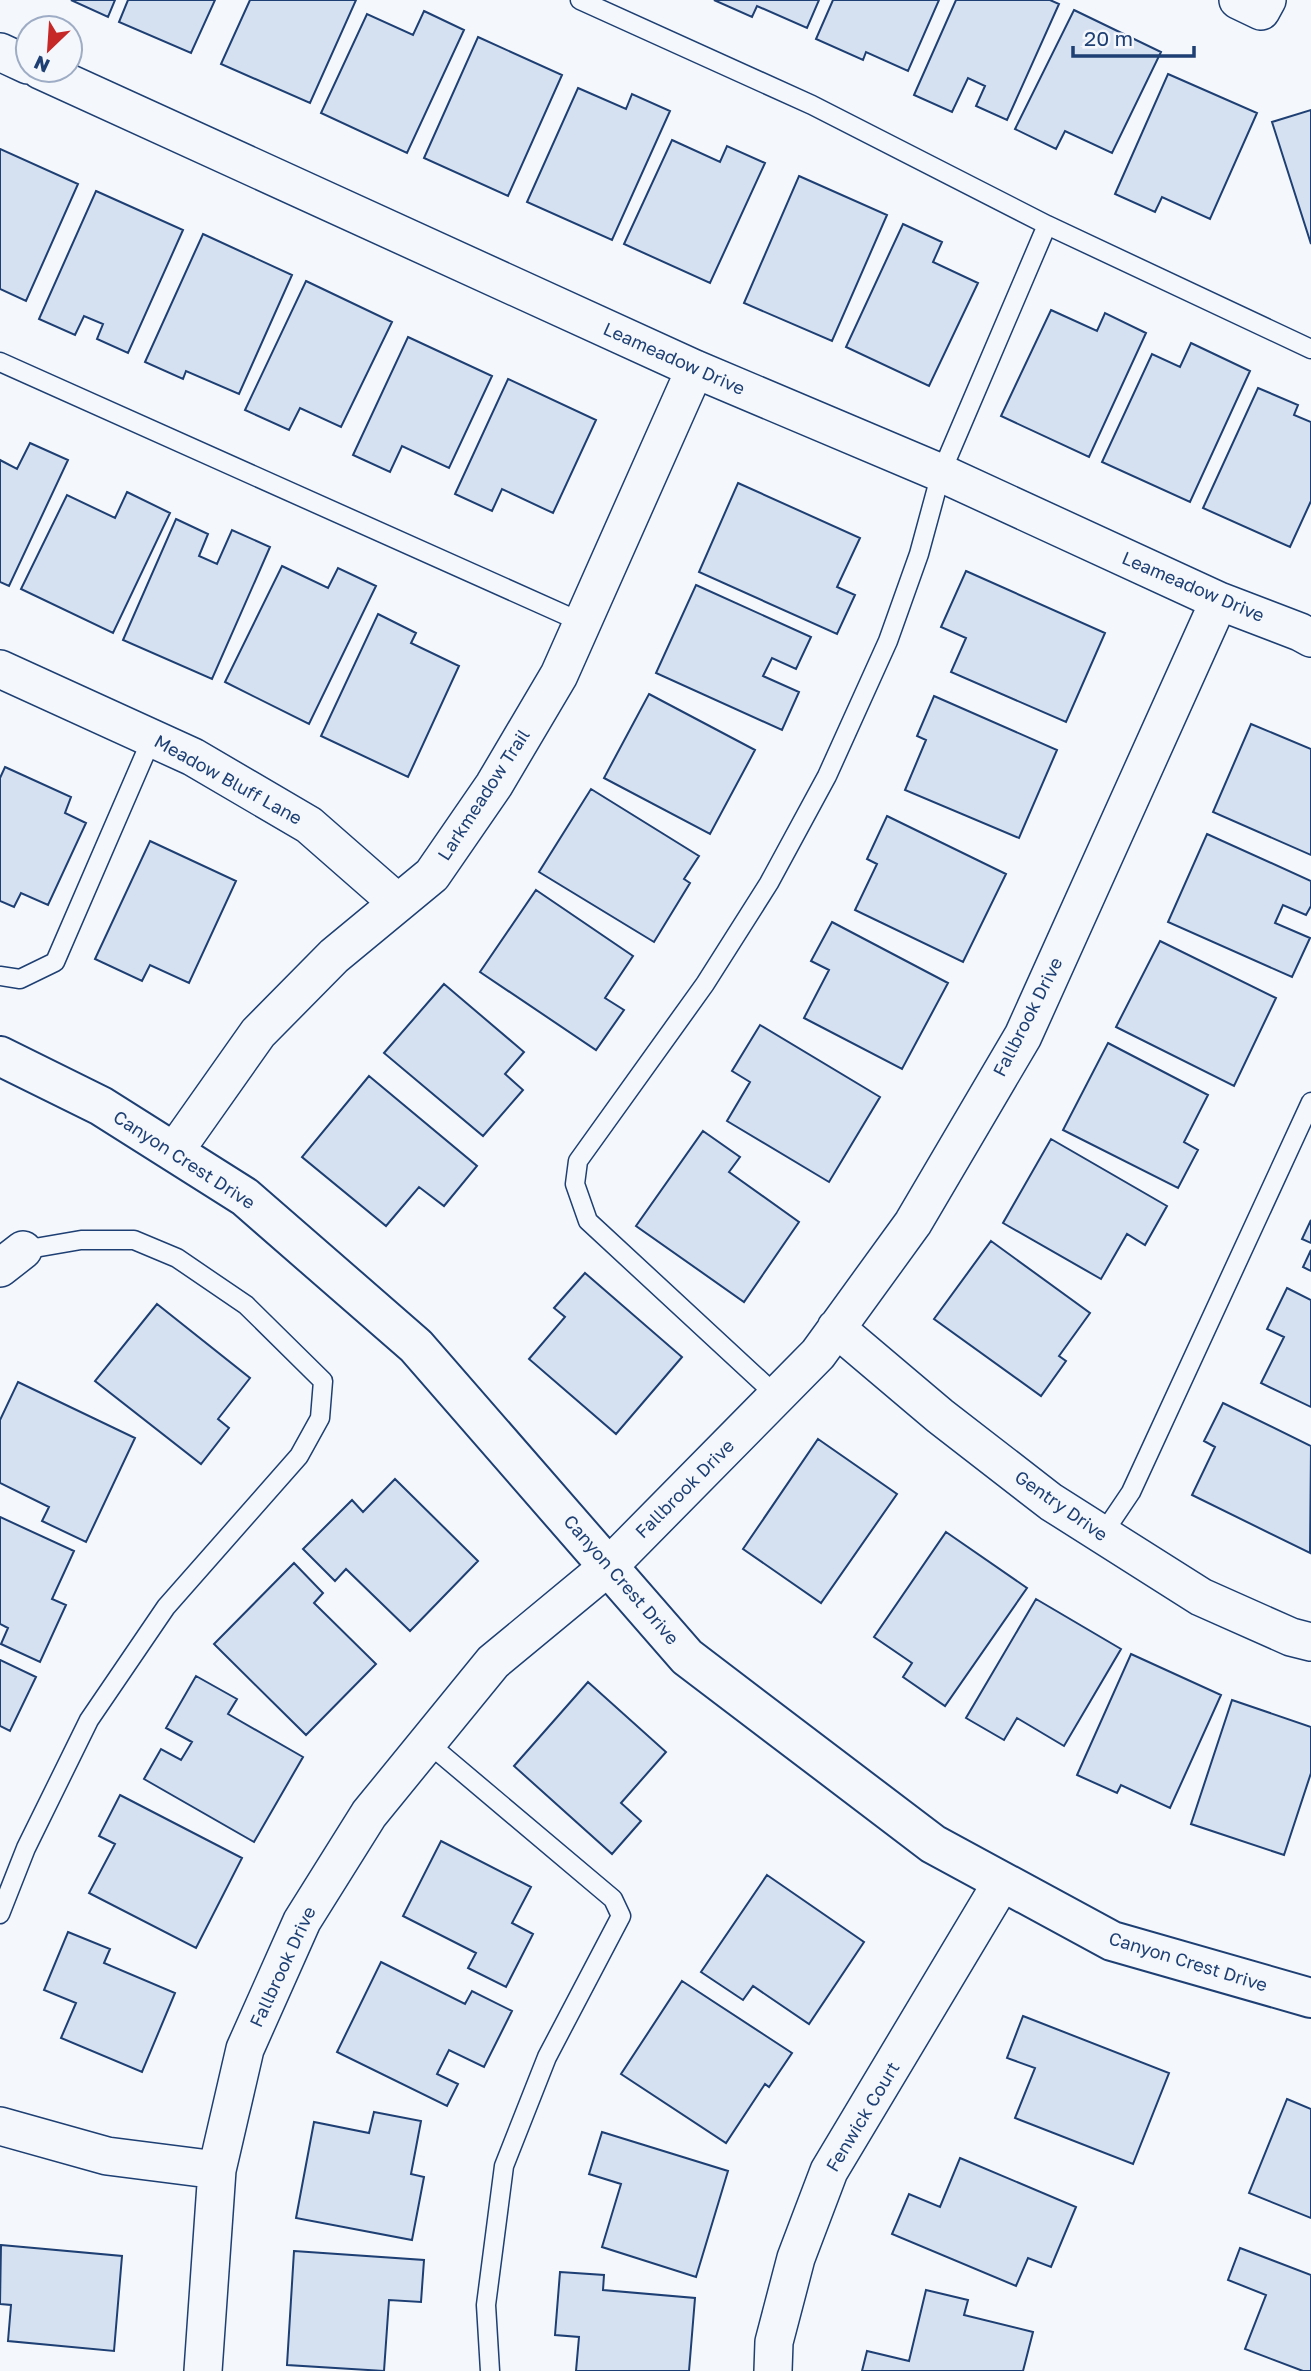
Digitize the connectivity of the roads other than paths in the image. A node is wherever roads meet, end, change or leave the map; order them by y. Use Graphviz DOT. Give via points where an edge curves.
graph roads {
  1 [pos="580,0"];
  2 [pos="71,84"];
  3 [pos="1046,225"];
  4 [pos="1311,349"];
  5 [pos="0,362"];
  6 [pos="695,369"];
  7 [pos="941,473"];
  8 [pos="1219,601"];
  9 [pos="581,622"];
  10 [pos="1311,638"];
  11 [pos="0,669"];
  12 [pos="152,738"];
  13 [pos="398,903"];
  14 [pos="0,976"];
  15 [pos="0,1056"];
  16 [pos="1311,1102"];
  17 [pos="174,1152"];
  18 [pos="12,1259"];
  19 [pos="836,1328"];
  20 [pos="777,1396"];
  21 [pos="1102,1535"];
  22 [pos="609,1566"];
  23 [pos="1311,1642"];
  24 [pos="428,1743"];
  25 [pos="1003,1882"];
  26 [pos="0,1914"];
  27 [pos="1311,1998"];
  28 [pos="0,2126"];
  29 [pos="217,2170"];
  30 [pos="203,2371"];
  31 [pos="490,2371"];
  32 [pos="773,2371"];
  1 -- 3 [label="lane" via="812,105"];
  2 -- 6 [label="street, Leameadow Drive"];
  3 -- 4 [label="lane"];
  3 -- 7 [label="lane"];
  5 -- 9 [label="lane"];
  6 -- 7 [label="street, Leameadow Drive"];
  6 -- 9 [label="street, Larkmeadow Trail"];
  7 -- 8 [label="street, Leameadow Drive"];
  7 -- 20 [label="lane" via="888,641 827,776 769,883 705,984 578,1161 575,1184 588,1221"];
  8 -- 10 [label="street, Leameadow Drive"];
  8 -- 19 [label="street, Fallbrook Drive" via="1023,1036 913,1223"];
  9 -- 13 [label="street, Larkmeadow Trail" via="559,675 494,785 432,875"];
  11 -- 12 [label="street, Meadow Bluff Lane"];
  12 -- 13 [label="street, Meadow Bluff Lane" via="309,825"];
  12 -- 14 [label="lane" via="55,962 20,979"];
  13 -- 17 [label="street, Larkmeadow Trail" via="334,956 258,1033"];
  15 -- 17 [label="street, Canyon Crest Drive" via="101,1106"];
  16 -- 21 [label="lane" via="1131,1492"];
  17 -- 22 [label="street, Canyon Crest Drive" via="245,1197 416,1346"];
  18 -- 26 [label="lane" via="81,1240 134,1240 177,1258 246,1305 323,1381 320,1418 299,1456 166,1607 89,1720 26,1848"];
  19 -- 20 [label="street, Fallbrook Drive"];
  19 -- 21 [label="street, Gentry Drive" via="940,1416"];
  20 -- 22 [label="street, Fallbrook Drive"];
  21 -- 23 [label="street, Gentry Drive" via="1201,1597"];
  22 -- 24 [label="street, Fallbrook Drive" via="493,1662"];
  22 -- 25 [label="street, Canyon Crest Drive" via="687,1657 933,1844"];
  24 -- 29 [label="street, Fallbrook Drive" via="369,1814 302,1921 245,2049"];
  24 -- 31 [label="lane" via="612,1899 621,1916 547,2057 504,2166 486,2305"];
  25 -- 27 [label="street, Canyon Crest Drive" via="1112,1941"];
  25 -- 32 [label="street, Fenwick Court" via="829,2171 796,2258 774,2342"];
  28 -- 29 [label="street" via="107,2156"];
  29 -- 30 [label="street, Fallbrook Drive"];
}
